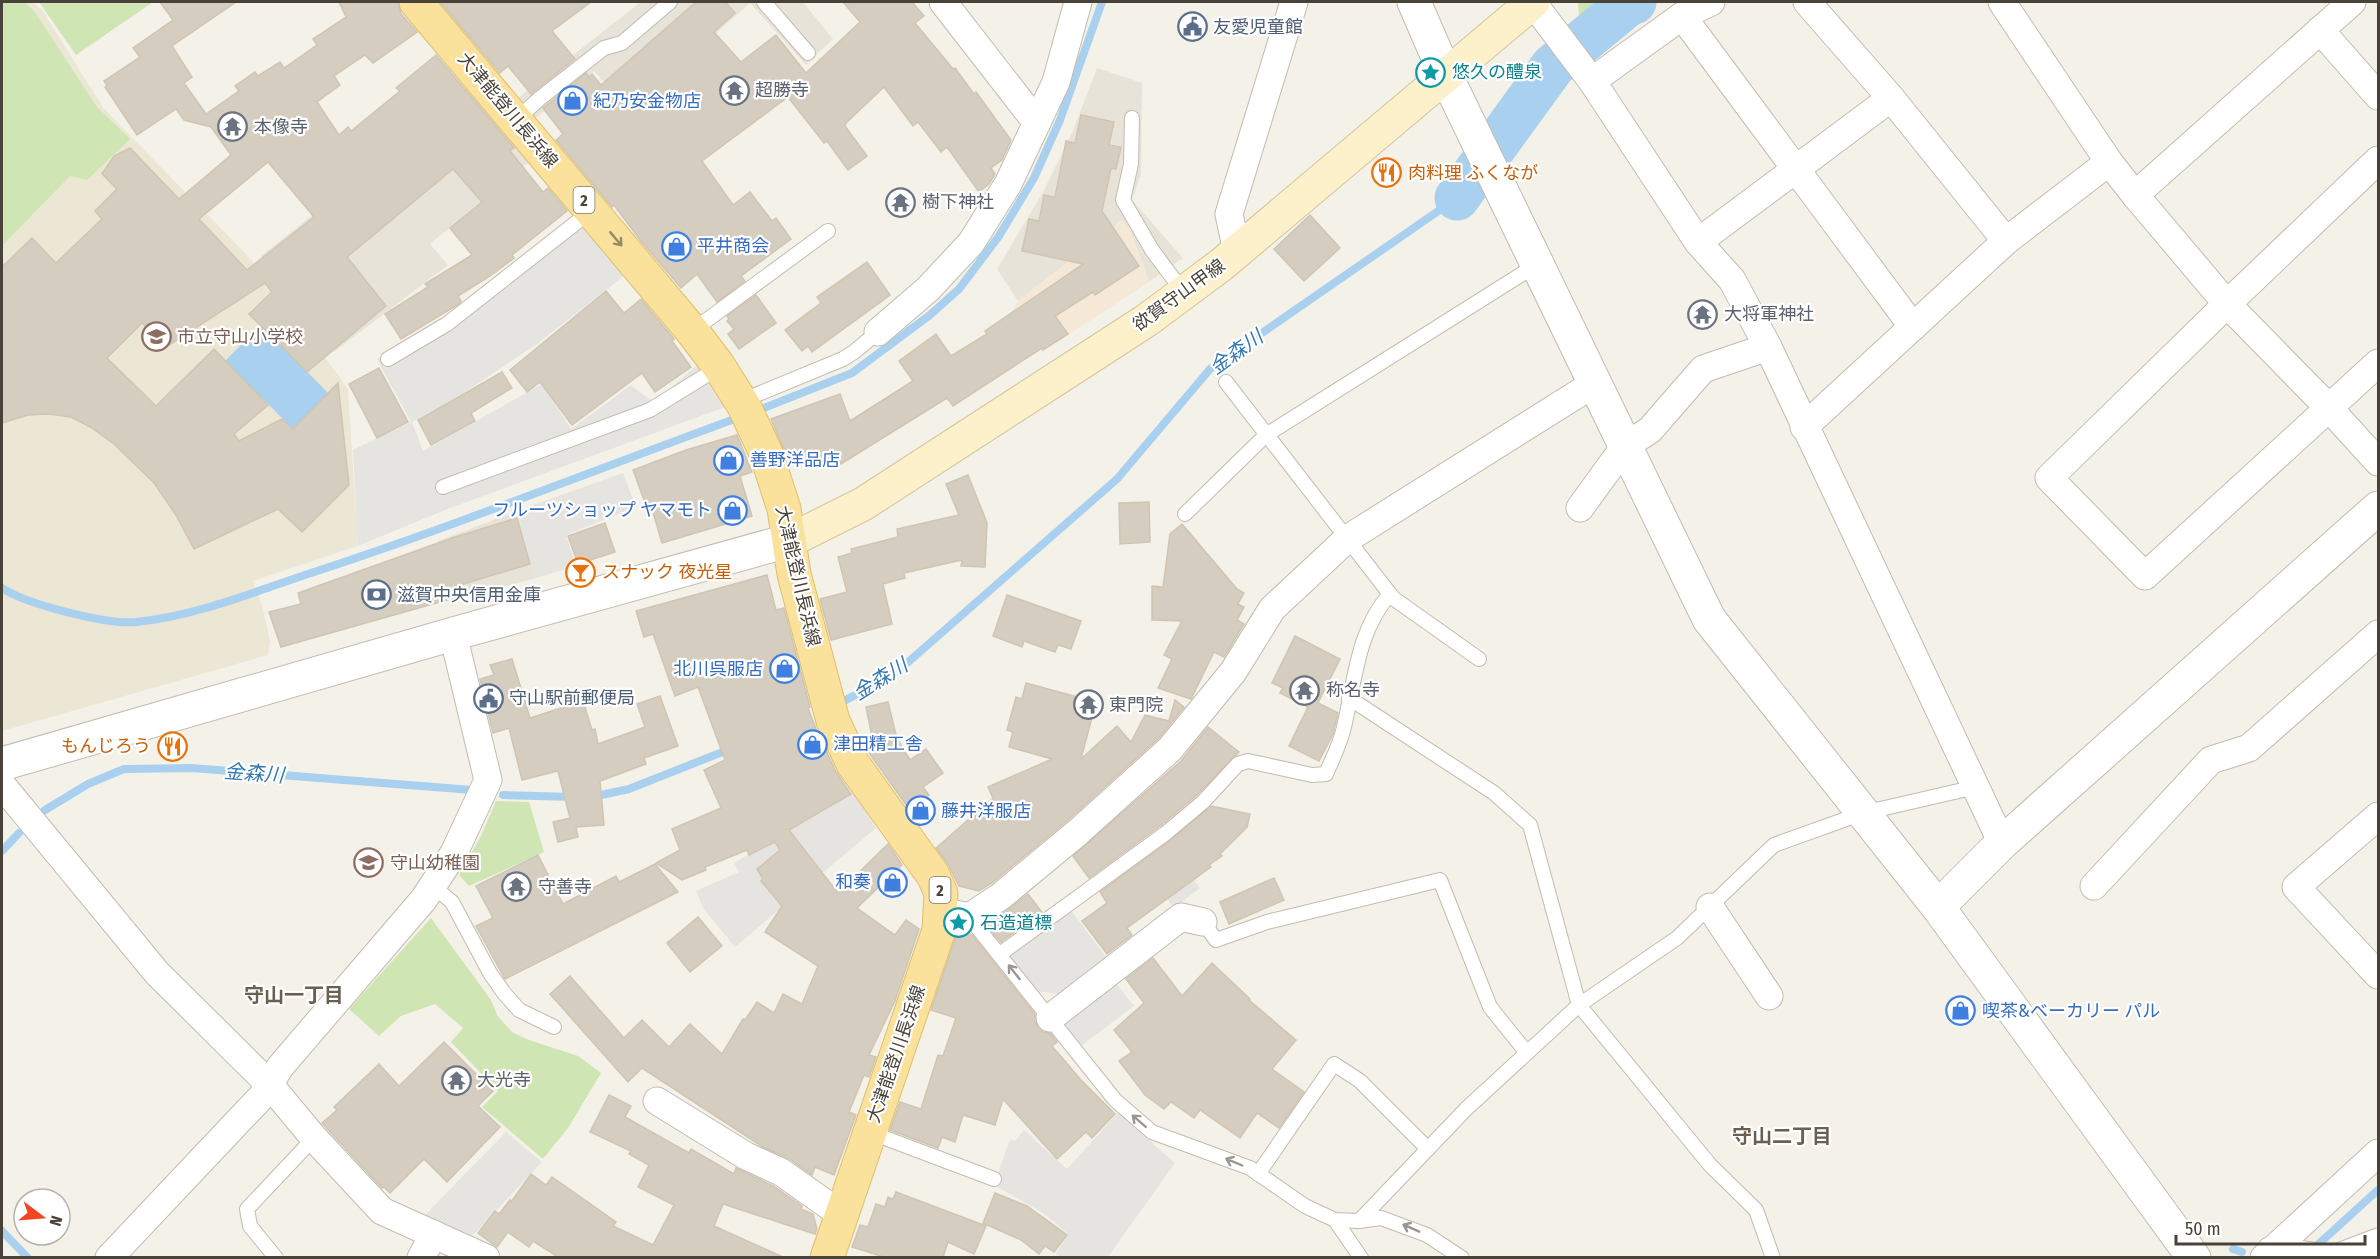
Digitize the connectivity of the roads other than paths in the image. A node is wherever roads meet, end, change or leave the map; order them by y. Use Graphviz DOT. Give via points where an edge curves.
graph roads {
  1 [pos="416,2"];
  2 [pos="670,2"];
  3 [pos="764,2"];
  4 [pos="943,2"];
  5 [pos="1078,2"];
  6 [pos="1294,2"];
  7 [pos="1414,2"];
  8 [pos="1533,2"];
  9 [pos="1711,2"];
  10 [pos="1808,2"];
  11 [pos="2002,2"];
  12 [pos="2352,2"];
  13 [pos="1682,16"];
  14 [pos="2320,30"];
  15 [pos="808,53"];
  16 [pos="1447,77"];
  17 [pos="1592,81"];
  18 [pos="2379,96"];
  19 [pos="1891,98"];
  20 [pos="1132,118"];
  21 [pos="516,120"];
  22 [pos="1037,123"];
  23 [pos="2379,160"];
  24 [pos="2109,162"];
  25 [pos="1795,169"];
  26 [pos="2135,195"];
  27 [pos="592,210"];
  28 [pos="828,231"];
  29 [pos="2006,241"];
  30 [pos="1698,242"];
  31 [pos="1237,252"];
  32 [pos="1532,253"];
  33 [pos="1184,293"];
  34 [pos="2227,304"];
  35 [pos="1913,327"];
  36 [pos="692,331"];
  37 [pos="878,332"];
  38 [pos="1768,347"];
  39 [pos="388,359"];
  40 [pos="2379,363"];
  41 [pos="718,365"];
  42 [pos="1226,382"];
  43 [pos="1595,383"];
  44 [pos="2328,407"];
  45 [pos="746,410"];
  46 [pos="1804,427"];
  47 [pos="1266,435"];
  48 [pos="1625,446"];
  49 [pos="2379,462"];
  50 [pos="442,487"];
  51 [pos="1580,508"];
  52 [pos="2379,508"];
  53 [pos="1185,514"];
  54 [pos="1347,538"];
  55 [pos="790,540"];
  56 [pos="1390,594"];
  57 [pos="453,634"];
  58 [pos="2379,634"];
  59 [pos="1479,659"];
  60 [pos="1349,698"];
  61 [pos="2,764"];
  62 [pos="2,785"];
  63 [pos="1976,787"];
  64 [pos="1863,813"];
  65 [pos="2379,816"];
  66 [pos="2002,843"];
  67 [pos="433,886"];
  68 [pos="2094,886"];
  69 [pos="1710,907"];
  70 [pos="1938,907"];
  71 [pos="955,914"];
  72 [pos="1203,922"];
  73 [pos="1000,954"];
  74 [pos="2379,975"];
  75 [pos="1769,996"];
  76 [pos="1579,1005"];
  77 [pos="1050,1018"];
  78 [pos="554,1028"];
  79 [pos="1527,1053"];
  80 [pos="270,1085"];
  81 [pos="657,1101"];
  82 [pos="869,1132"];
  83 [pos="314,1138"];
  84 [pos="1428,1149"];
  85 [pos="2379,1153"];
  86 [pos="1258,1174"];
  87 [pos="994,1179"];
  88 [pos="842,1215"];
  89 [pos="1335,1220"];
  90 [pos="1359,1221"];
  91 [pos="434,1234"];
  92 [pos="2379,1242"];
  93 [pos="2267,1254"];
  94 [pos="833,1256"];
  95 [pos="109,1257"];
  96 [pos="276,1257"];
  97 [pos="420,1257"];
  98 [pos="486,1257"];
  99 [pos="1361,1257"];
  100 [pos="1462,1257"];
  101 [pos="1773,1257"];
  102 [pos="2191,1257"];
  103 [pos="2326,1257"];
  104 [pos="2336,1257"];
  1 -- 21 [label="main road, 大津能登川長浜線 / 2"];
  2 -- 21 [label="lane" via="622,43 604,48"];
  3 -- 15 [label="lane"];
  4 -- 22 [label="street"];
  5 -- 22 [label="street" via="1056,82"];
  6 -- 31 [label="street" via="1229,214"];
  7 -- 16 [label="street"];
  8 -- 16 [label="main road, 欲賀守山甲線"];
  8 -- 17 [label="street"];
  9 -- 13 [label="street"];
  10 -- 19 [label="street"];
  11 -- 24 [label="street"];
  12 -- 14 [label="street"];
  13 -- 17 [label="street"];
  13 -- 25 [label="street"];
  14 -- 18 [label="street"];
  14 -- 26 [label="street"];
  16 -- 31 [label="main road, 欲賀守山甲線"];
  16 -- 32 [label="street"];
  17 -- 30 [label="street"];
  19 -- 25 [label="street"];
  19 -- 29 [label="street"];
  20 -- 33 [label="lane" via="1131,164 1123,200 1152,250"];
  21 -- 27 [label="main road, 大津能登川長浜線 / 2"];
  22 -- 37 [label="street" via="1008,184 971,243 928,289"];
  23 -- 34 [label="street"];
  24 -- 26 [label="street"];
  24 -- 29 [label="street"];
  25 -- 30 [label="street"];
  25 -- 35 [label="street"];
  26 -- 34 [label="street"];
  27 -- 36 [label="main road, 大津能登川長浜線 / 2, one-way"];
  27 -- 39 [label="lane" via="447,324"];
  28 -- 36 [label="lane"];
  29 -- 35 [label="street"];
  30 -- 38 [label="street" via="1732,280"];
  31 -- 33 [label="main road, 欲賀守山甲線"];
  32 -- 43 [label="street"];
  32 -- 47 [label="lane"];
  33 -- 55 [label="main road, 欲賀守山甲線" via="863,504"];
  34 -- 44 [label="street"];
  34 -- 44 [label="street" via="2049,478 2145,576"];
  35 -- 46 [label="street"];
  36 -- 41 [label="main road, 大津能登川長浜線 / 2"];
  37 -- 45 [label="lane" via="843,359"];
  38 -- 46 [label="street"];
  38 -- 48 [label="street" via="1703,369 1650,430"];
  40 -- 44 [label="street"];
  41 -- 45 [label="main road, 大津能登川長浜線 / 2"];
  41 -- 50 [label="lane" via="650,410"];
  42 -- 47 [label="lane"];
  43 -- 48 [label="street"];
  43 -- 54 [label="street"];
  44 -- 49 [label="street"];
  45 -- 55 [label="main road, 大津能登川長浜線 / 2" via="775,481"];
  46 -- 63 [label="street"];
  47 -- 53 [label="lane"];
  47 -- 54 [label="lane"];
  48 -- 51 [label="street"];
  48 -- 64 [label="street" via="1709,619"];
  52 -- 66 [label="street"];
  54 -- 56 [label="lane"];
  54 -- 71 [label="street" via="1272,609 1233,672 1170,748 1010,889"];
  55 -- 57 [label="street"];
  55 -- 71 [label="main road, 大津能登川長浜線 / 2" via="794,574 833,721 853,764 933,875"];
  56 -- 59 [label="lane"];
  56 -- 60 [label="lane" via="1362,642"];
  57 -- 61 [label="street"];
  57 -- 67 [label="street" via="488,780 454,853"];
  58 -- 68 [label="street" via="2249,748 2211,760"];
  60 -- 73 [label="lane" via="1343,731 1326,774 1312,775 1248,761 1238,764 1203,802 1166,833"];
  60 -- 76 [label="lane" via="1494,793 1530,825"];
  62 -- 80 [label="street" via="157,973"];
  63 -- 64 [label="lane"];
  63 -- 66 [label="street"];
  64 -- 69 [label="lane" via="1774,845"];
  64 -- 70 [label="street"];
  65 -- 74 [label="street" via="2296,887"];
  66 -- 70 [label="street"];
  67 -- 78 [label="lane" via="452,902 504,993 519,1010"];
  67 -- 80 [label="street" via="280,1067"];
  69 -- 75 [label="street"];
  69 -- 76 [label="lane" via="1677,938"];
  70 -- 102 [label="street"];
  71 -- 73 [label="lane"];
  71 -- 82 [label="main road, 大津能登川長浜線 / 2" via="939,930"];
  72 -- 77 [label="street" via="1181,917"];
  72 -- 79 [label="lane" via="1216,940 1267,922 1440,880 1490,1007"];
  77 -- 73 [label="lane, one-way"];
  76 -- 79 [label="lane"];
  76 -- 101 [label="lane" via="1710,1165 1756,1210"];
  86 -- 77 [label="lane, one-way" via="1216,1154 1152,1132 1115,1100"];
  79 -- 84 [label="lane"];
  80 -- 83 [label="street"];
  80 -- 95 [label="street"];
  81 -- 88 [label="street" via="746,1156 781,1172"];
  82 -- 87 [label="lane"];
  82 -- 88 [label="main road, 大津能登川長浜線 / 2"];
  83 -- 91 [label="street" via="382,1211"];
  83 -- 96 [label="lane" via="247,1209 250,1226"];
  84 -- 86 [label="lane" via="1360,1081 1334,1064"];
  84 -- 90 [label="lane"];
  85 -- 93 [label="street"];
  86 -- 89 [label="lane" via="1305,1206"];
  88 -- 94 [label="main road, 大津能登川長浜線 / 2"];
  89 -- 90 [label="lane"];
  89 -- 99 [label="lane"];
  100 -- 90 [label="lane, one-way" via="1403,1224 1382,1218"];
  91 -- 97 [label="street"];
  91 -- 98 [label="street"];
  92 -- 104 [label="street"];
  93 -- 103 [label="street"];
}
